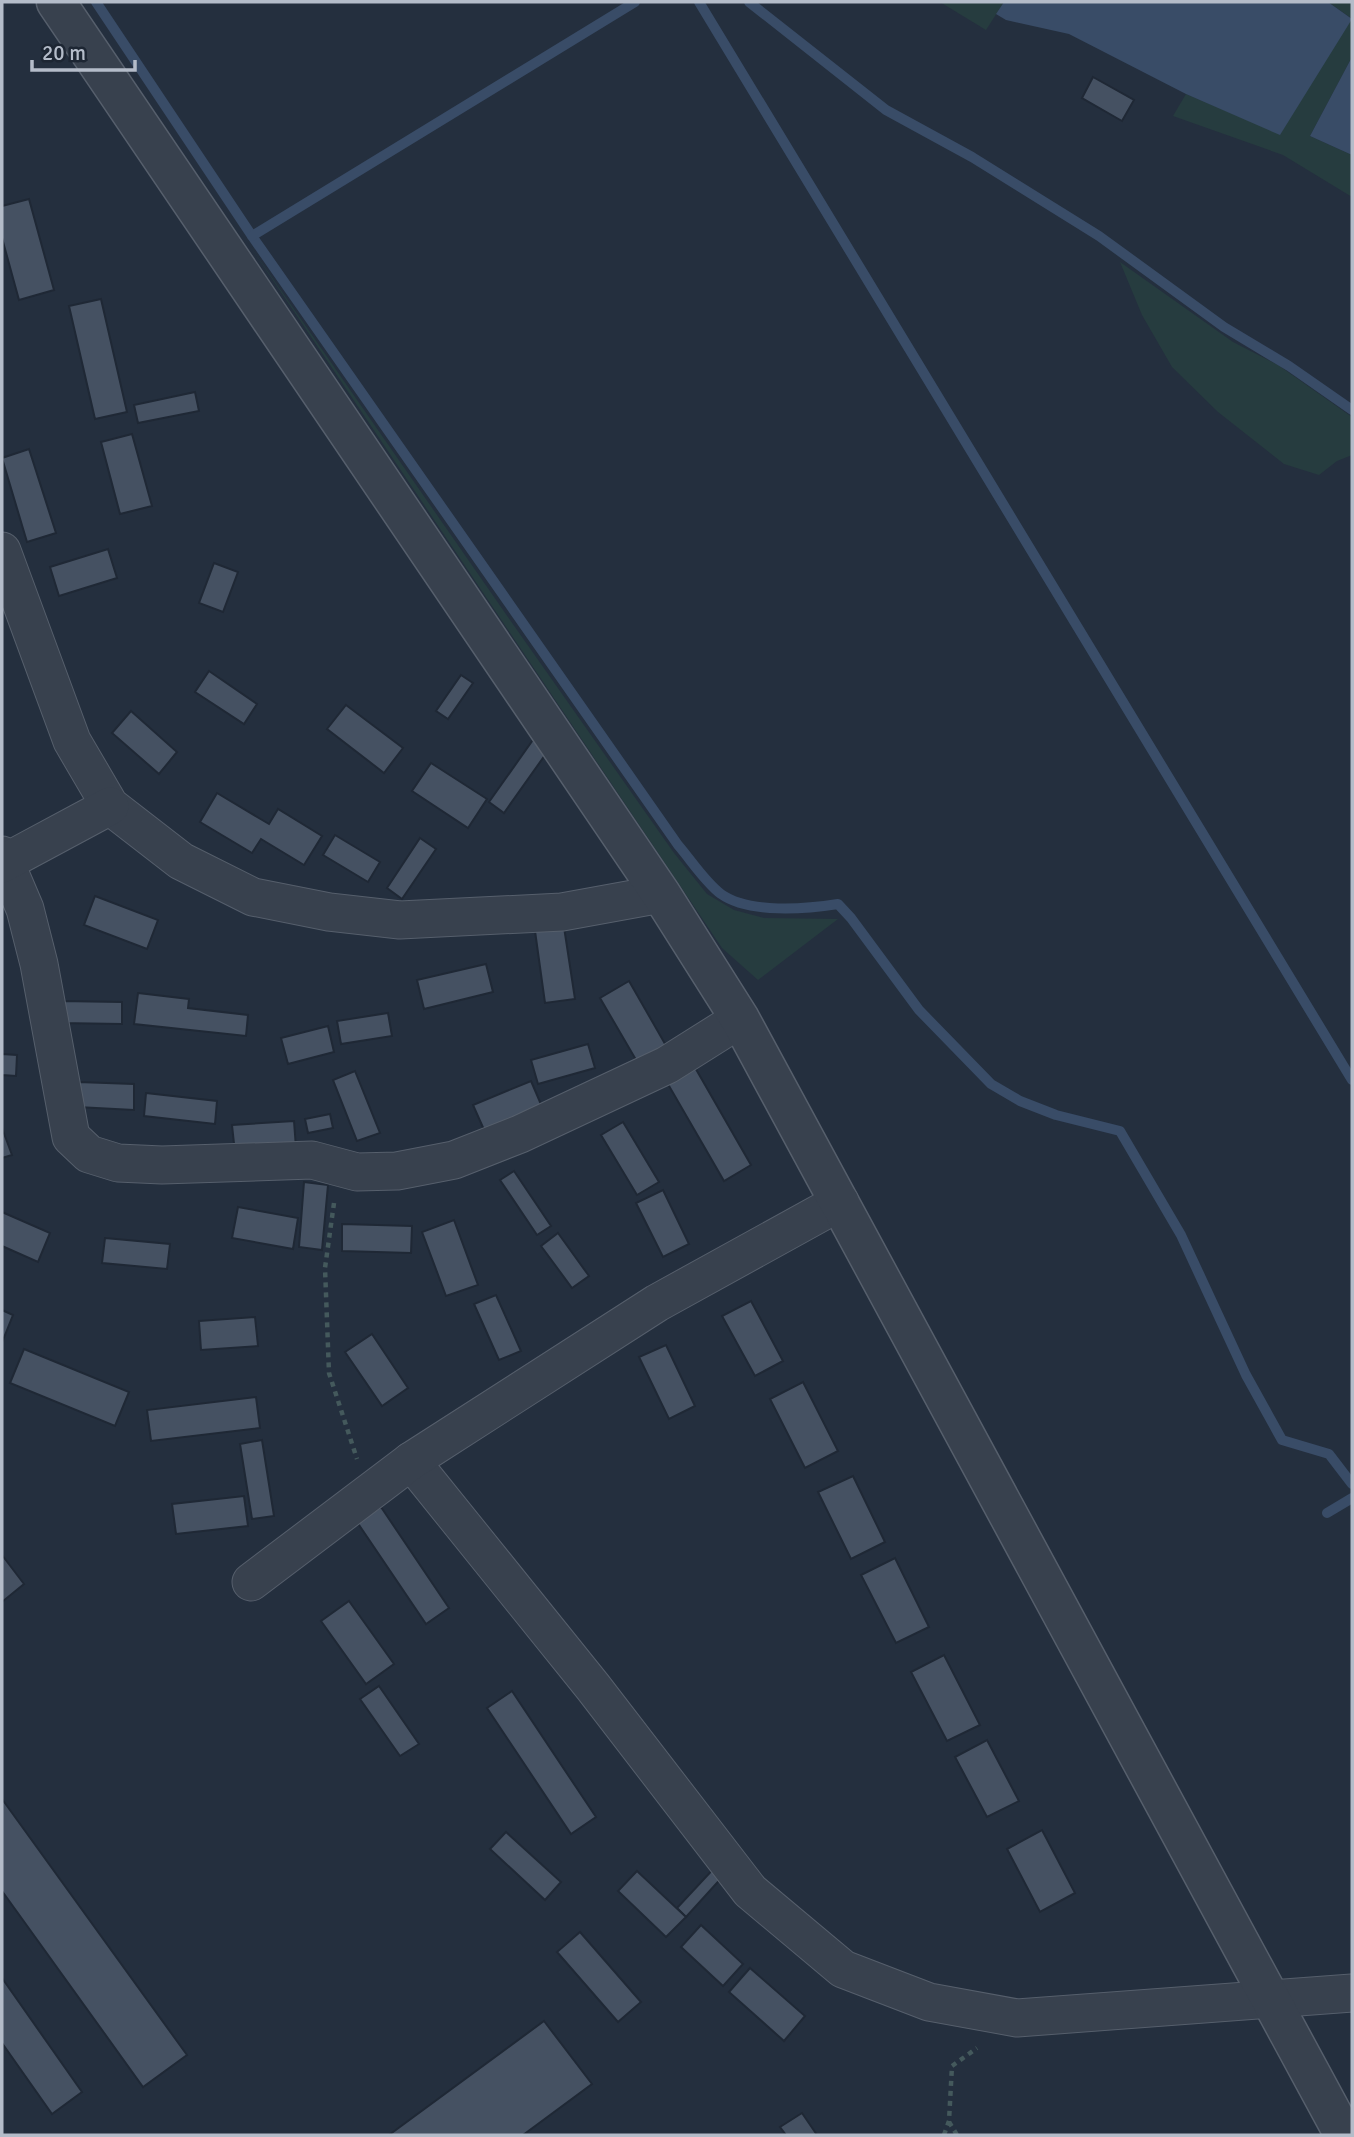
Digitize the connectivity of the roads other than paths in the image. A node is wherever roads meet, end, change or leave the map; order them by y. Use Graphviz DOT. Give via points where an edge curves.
graph roads {
  1 [pos="56,2"];
  2 [pos="2,551"];
  3 [pos="110,807"];
  4 [pos="4,860"];
  5 [pos="661,894"];
  6 [pos="740,1019"];
  7 [pos="840,1202"];
  8 [pos="411,1461"];
  9 [pos="251,1582"];
  10 [pos="1352,1993"];
  11 [pos="1269,1998"];
  12 [pos="1344,2135"];
  1 -- 5 [label="street"];
  2 -- 3 [label="street" via="72,741"];
  3 -- 4 [label="street"];
  3 -- 5 [label="street" via="181,861 253,897 330,912 400,920 562,912"];
  4 -- 6 [label="street" via="25,909 39,964 71,1137 89,1154 118,1163 162,1166 312,1160 357,1172 397,1171 454,1160 667,1065"];
  5 -- 6 [label="street"];
  6 -- 7 [label="street"];
  7 -- 8 [label="street" via="657,1303"];
  7 -- 11 [label="street"];
  8 -- 9 [label="street"];
  8 -- 11 [label="street" via="750,1891 843,1969 929,2002 1017,2018"];
  10 -- 11 [label="street"];
  11 -- 12 [label="street"];
}
